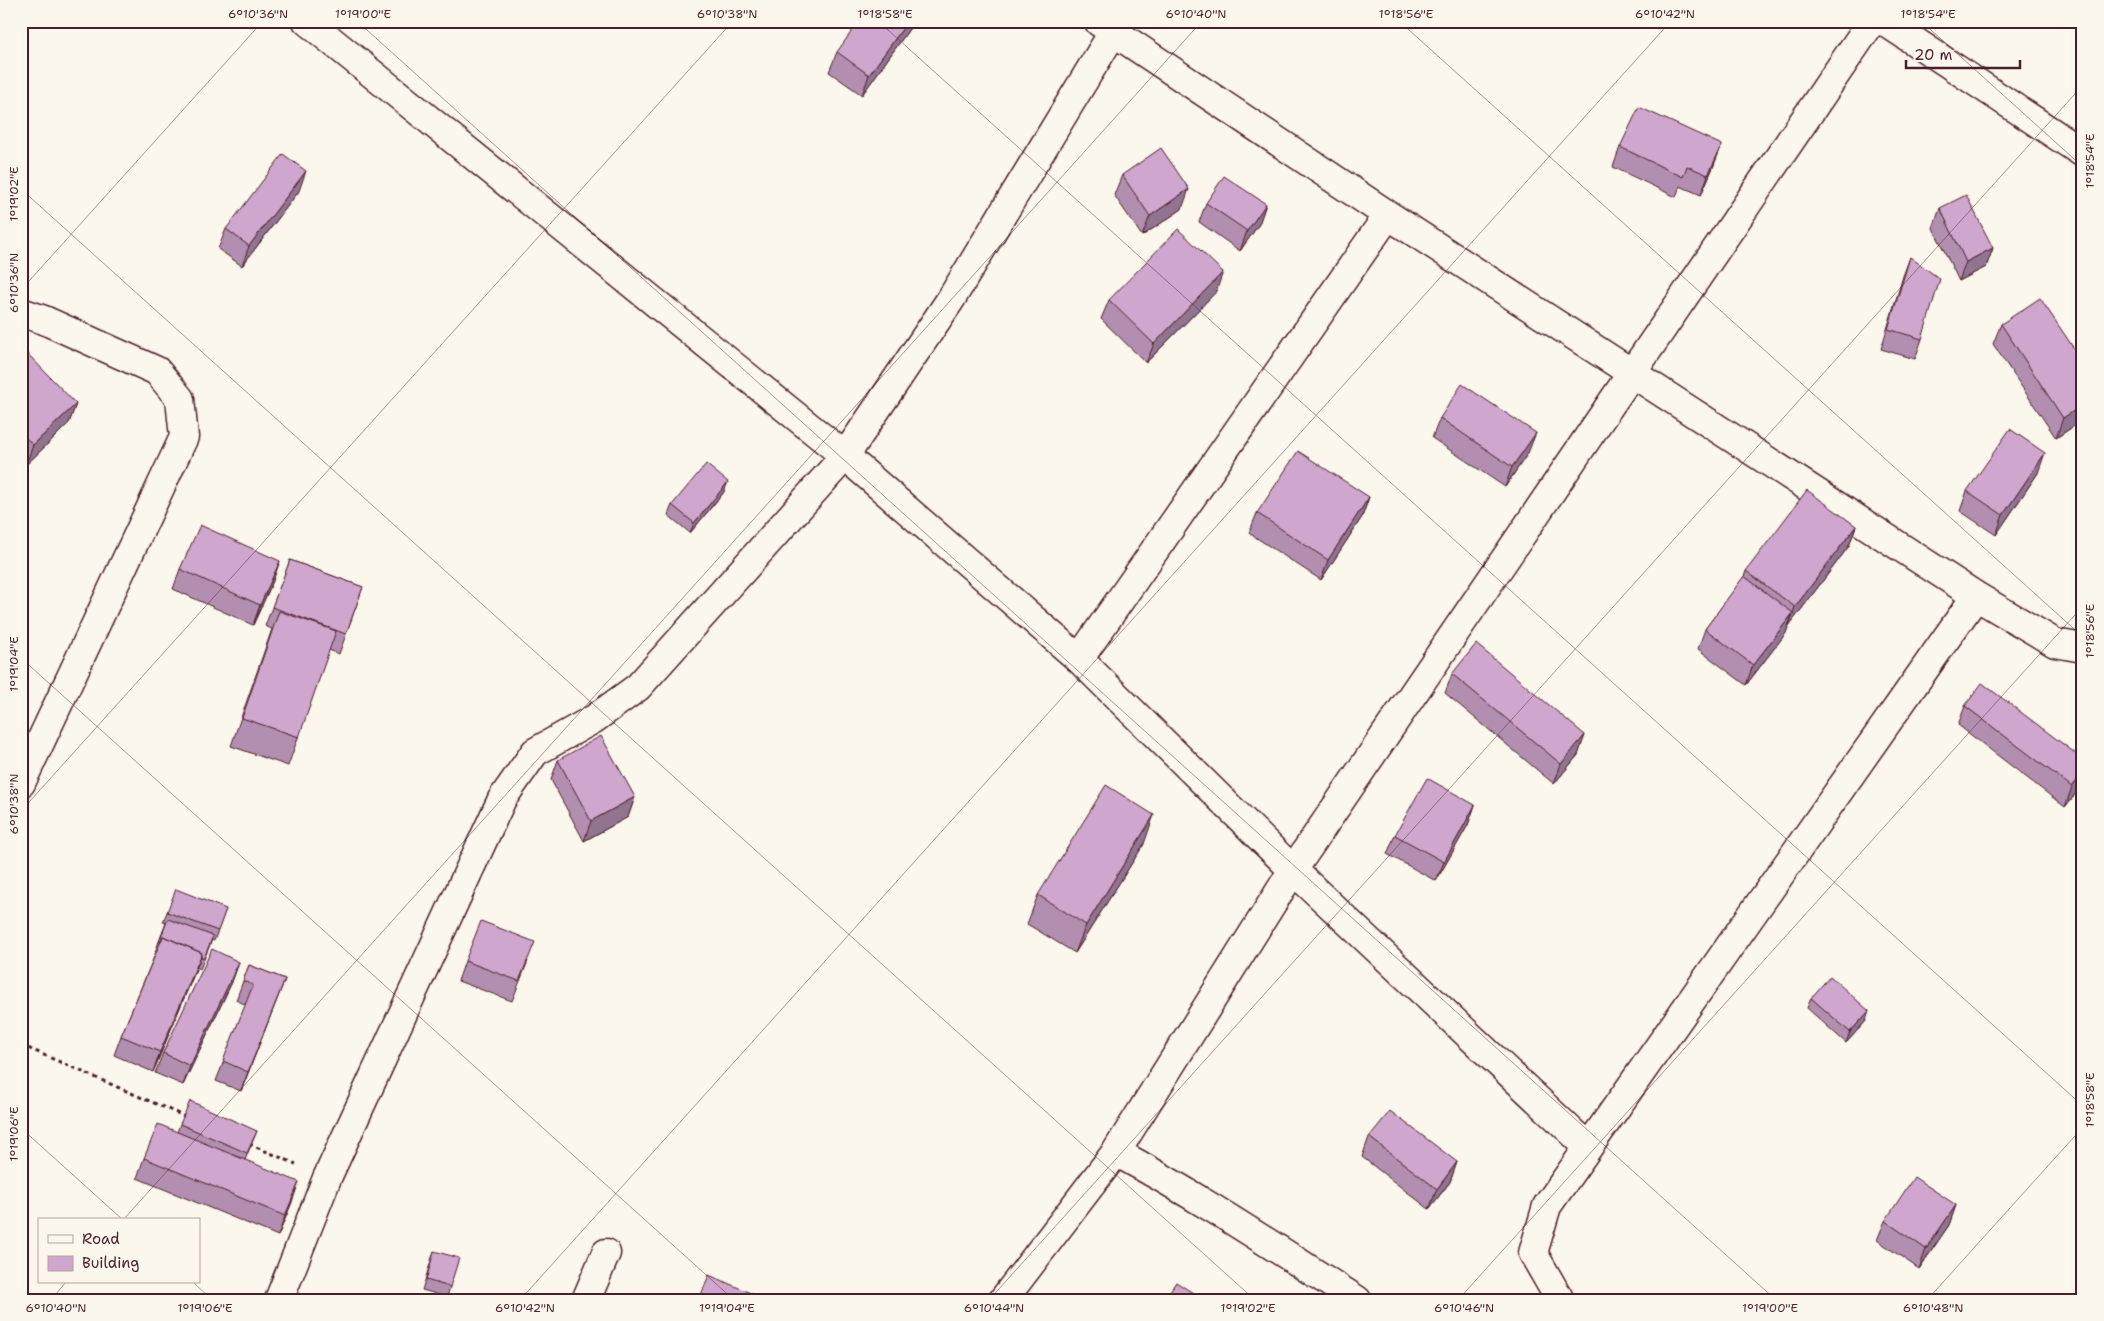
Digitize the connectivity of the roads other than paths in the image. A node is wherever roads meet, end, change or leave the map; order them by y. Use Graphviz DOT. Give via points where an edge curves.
graph roads {
  1 [pos="306,21"];
  2 [pos="1872,21"];
  3 [pos="1884,21"];
  4 [pos="1110,25"];
  5 [pos="2083,153"];
  6 [pos="1388,215"];
  7 [pos="21,312"];
  8 [pos="1633,374"];
  9 [pos="845,456"];
  10 [pos="1976,596"];
  11 [pos="2083,648"];
  12 [pos="1079,658"];
  13 [pos="21,783"];
  14 [pos="1293,870"];
  15 [pos="1588,1147"];
  16 [pos="1116,1152"];
  17 [pos="606,1252"];
  18 [pos="279,1300"];
  19 [pos="586,1300"];
  20 [pos="1002,1300"];
  21 [pos="1357,1300"];
  22 [pos="1560,1300"];
  1 -- 9 [label="street"];
  2 -- 8 [label="street"];
  3 -- 5 [label="street"];
  4 -- 6 [label="street"];
  4 -- 9 [label="street" via="951,299"];
  6 -- 8 [label="street"];
  6 -- 12 [label="street"];
  7 -- 13 [label="street" via="157,371 180,399 184,437"];
  8 -- 10 [label="street"];
  8 -- 14 [label="street"];
  9 -- 12 [label="street"];
  9 -- 18 [label="street" via="638,687 594,719 535,752 502,799 327,1178"];
  10 -- 11 [label="street" via="2055,643"];
  10 -- 15 [label="street"];
  12 -- 14 [label="street"];
  14 -- 15 [label="street"];
  14 -- 16 [label="street"];
  15 -- 22 [label="street" via="1547,1206 1533,1253"];
  16 -- 20 [label="street"];
  16 -- 21 [label="street" via="1175,1184"];
  17 -- 19 [label="street"];
}
